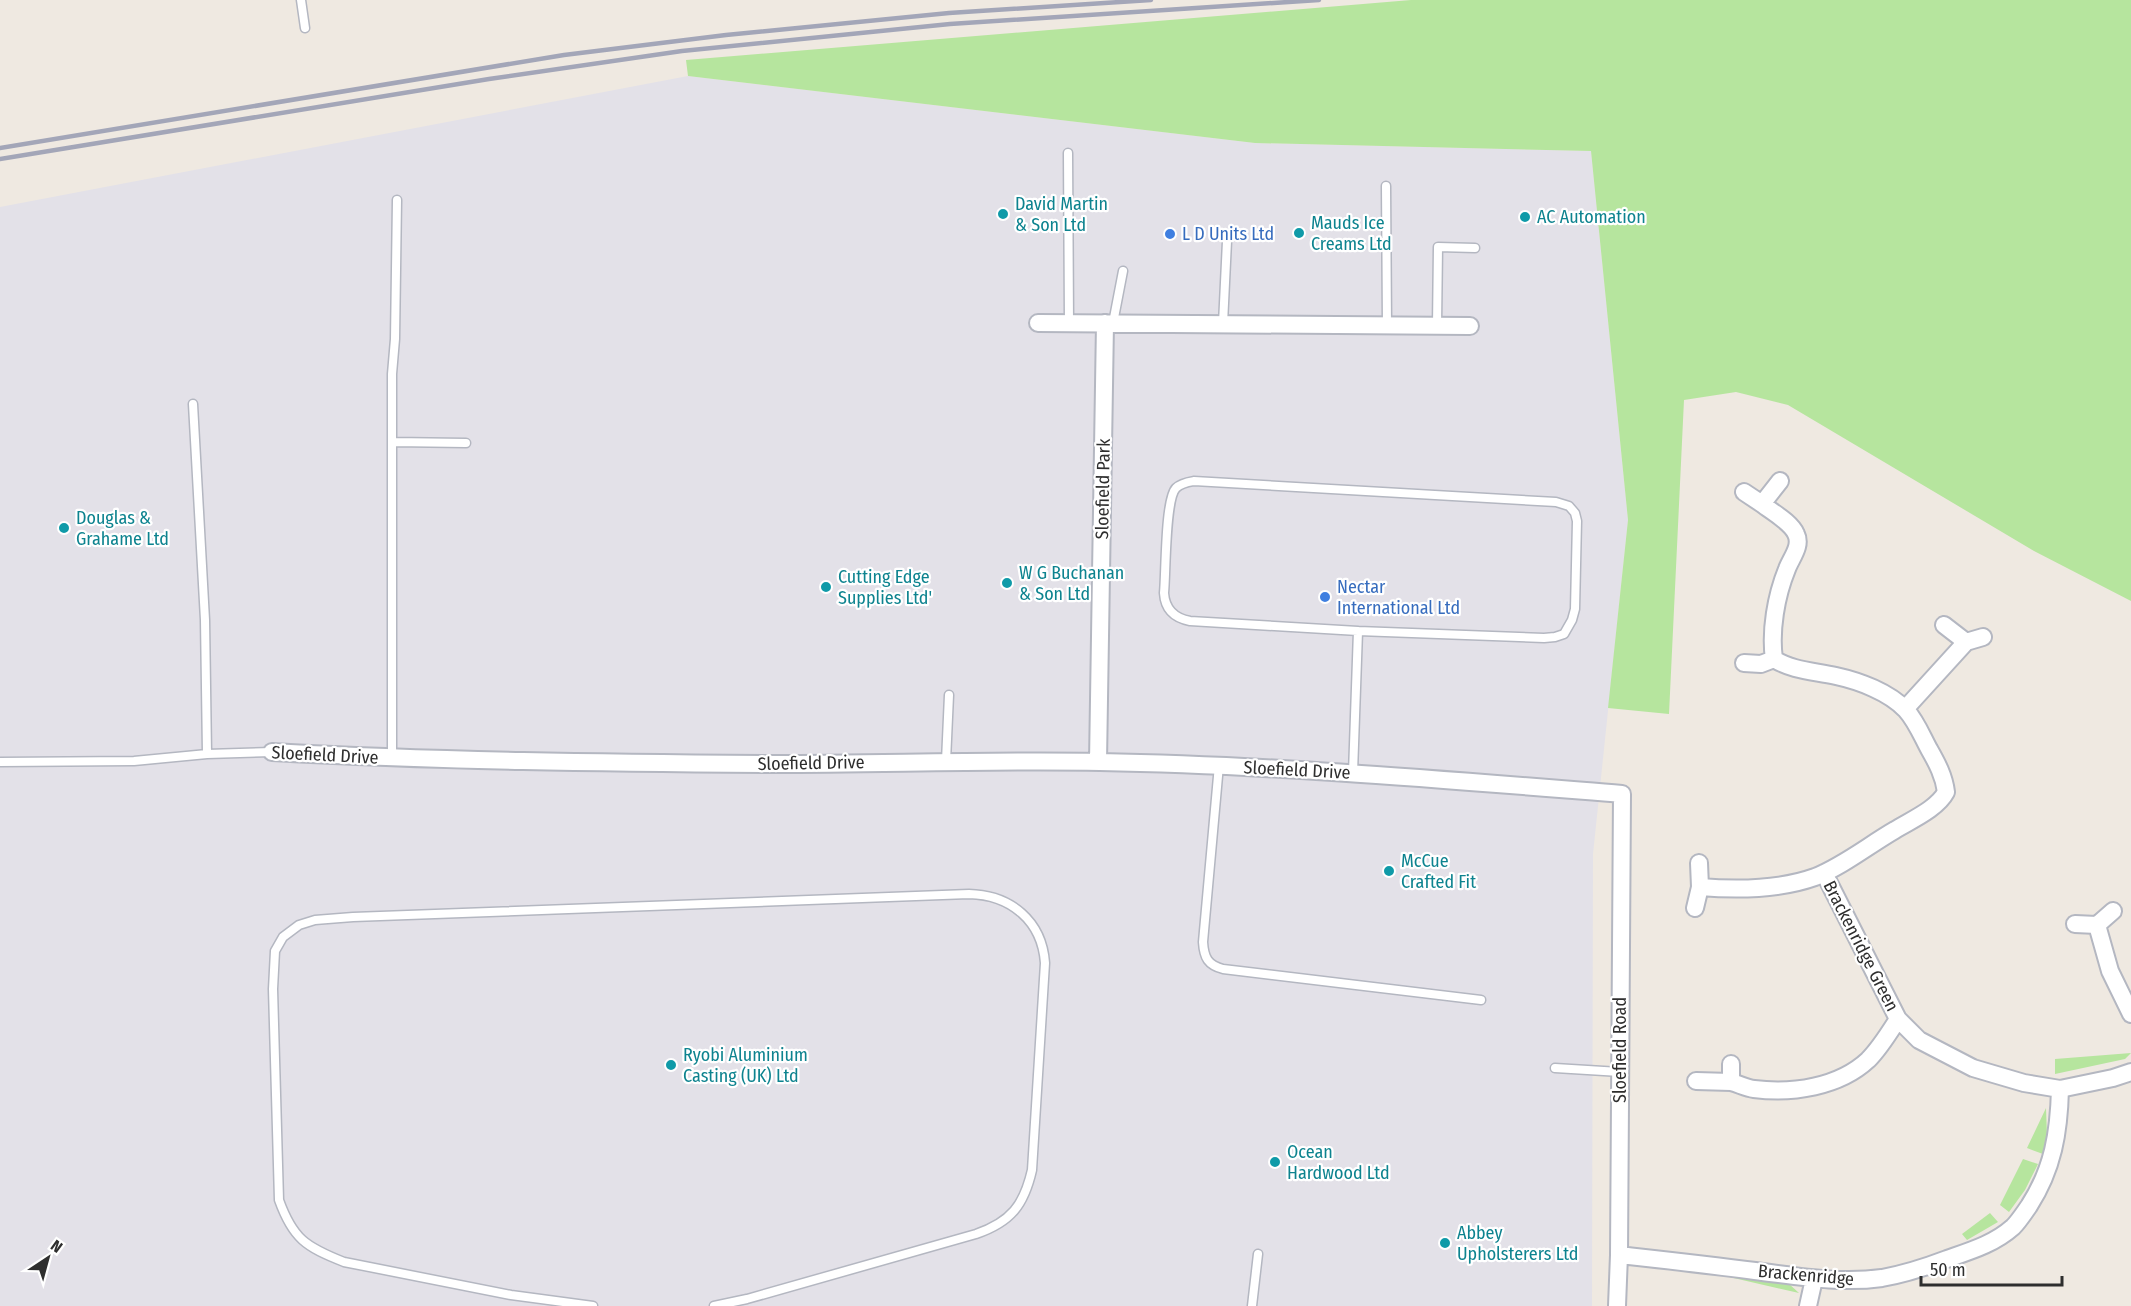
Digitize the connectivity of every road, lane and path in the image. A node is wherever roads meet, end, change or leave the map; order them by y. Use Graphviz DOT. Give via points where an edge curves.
graph roads {
  1 [pos="301,0"];
  2 [pos="305,28"];
  3 [pos="1068,153"];
  4 [pos="1386,186"];
  5 [pos="397,200"];
  6 [pos="1227,241"];
  7 [pos="1475,248"];
  8 [pos="1123,271"];
  9 [pos="1038,322"];
  10 [pos="1069,323"];
  11 [pos="1109,323"];
  12 [pos="1223,324"];
  13 [pos="1388,325"];
  14 [pos="1437,326"];
  15 [pos="1470,326"];
  16 [pos="193,404"];
  17 [pos="393,442"];
  18 [pos="466,443"];
  19 [pos="1780,481"];
  20 [pos="1744,492"];
  21 [pos="1762,504"];
  22 [pos="1944,625"];
  23 [pos="1358,631"];
  24 [pos="1983,637"];
  25 [pos="1966,642"];
  26 [pos="1774,659"];
  27 [pos="1744,663"];
  28 [pos="950,695"];
  29 [pos="1905,710"];
  30 [pos="272,752"];
  31 [pos="207,754"];
  32 [pos="392,758"];
  33 [pos="946,761"];
  34 [pos="0,762"];
  35 [pos="1098,762"];
  36 [pos="1219,765"];
  37 [pos="1353,772"];
  38 [pos="1622,794"];
  39 [pos="1699,864"];
  40 [pos="1824,873"];
  41 [pos="1700,887"];
  42 [pos="1695,908"];
  43 [pos="2113,911"];
  44 [pos="2075,924"];
  45 [pos="2097,925"];
  46 [pos="1481,1000"];
  47 [pos="2131,1014"];
  48 [pos="1898,1019"];
  49 [pos="1731,1064"];
  50 [pos="1555,1068"];
  51 [pos="1620,1072"];
  52 [pos="2131,1072"];
  53 [pos="1696,1081"];
  54 [pos="1731,1082"];
  55 [pos="2060,1089"];
  56 [pos="1258,1254"];
  57 [pos="1619,1255"];
  58 [pos="1814,1279"];
  59 [pos="593,1306"];
  60 [pos="714,1306"];
  61 [pos="1252,1306"];
  62 [pos="1617,1306"];
  63 [pos="1808,1306"];
  1 -- 2 [label="lane"];
  3 -- 10 [label="lane"];
  4 -- 13 [label="lane"];
  5 -- 17 [label="lane"];
  6 -- 12 [label="lane"];
  7 -- 14 [label="lane" via="1438,247"];
  8 -- 11 [label="lane"];
  9 -- 10 [label="street"];
  10 -- 11 [label="street"];
  11 -- 12 [label="street"];
  11 -- 35 [label="street, Sloefield Park"];
  12 -- 13 [label="street"];
  13 -- 14 [label="street"];
  14 -- 15 [label="street"];
  16 -- 31 [label="lane" via="205,620"];
  17 -- 18 [label="lane"];
  17 -- 32 [label="lane"];
  19 -- 21 [label="street"];
  20 -- 21 [label="street"];
  21 -- 26 [label="street" via="1793,530 1798,543 1778,600"];
  22 -- 25 [label="street"];
  23 -- 23 [label="lane" via="1190,621 1172,614 1164,592 1170,503 1177,487 1194,481 1556,502 1569,506 1575,513 1578,528 1574,614 1560,636"];
  23 -- 37 [label="lane"];
  24 -- 25 [label="street"];
  25 -- 29 [label="street"];
  26 -- 27 [label="street, Brackenridge Green" via="1761,664"];
  26 -- 29 [label="street, Brackenridge Green" via="1793,668 1865,685"];
  28 -- 33 [label="lane"];
  29 -- 40 [label="street, Brackenridge Green" via="1918,726 1940,769 1946,792 1926,811"];
  30 -- 31 [label="lane, Sloefield Drive"];
  30 -- 32 [label="street, Sloefield Drive"];
  31 -- 34 [label="lane, Sloefield Drive" via="134,761"];
  32 -- 33 [label="street, Sloefield Drive" via="776,764"];
  33 -- 35 [label="street, Sloefield Drive"];
  35 -- 36 [label="street, Sloefield Drive"];
  36 -- 37 [label="street, Sloefield Drive"];
  36 -- 46 [label="lane" via="1203,942 1206,960 1223,969"];
  37 -- 38 [label="street, Sloefield Drive"];
  38 -- 51 [label="street, Sloefield Road"];
  39 -- 41 [label="street"];
  40 -- 41 [label="street, Brackenridge Green" via="1775,886"];
  40 -- 48 [label="street, Brackenridge Green"];
  41 -- 42 [label="street"];
  43 -- 45 [label="street"];
  44 -- 45 [label="street"];
  45 -- 47 [label="street" via="2110,971"];
  48 -- 54 [label="street, Brackenridge Green" via="1868,1059 1825,1083 1814,1087 1752,1089"];
  48 -- 55 [label="street, Brackenridge Green" via="1919,1040 1972,1068"];
  49 -- 54 [label="street"];
  50 -- 51 [label="lane"];
  51 -- 57 [label="street, Sloefield Road"];
  52 -- 55 [label="street"];
  53 -- 54 [label="street, Brackenridge Green"];
  55 -- 58 [label="street, Brackenridge" via="2057,1136 2050,1167 2012,1228 1987,1244 1910,1271 1882,1278"];
  56 -- 61 [label="lane"];
  57 -- 58 [label="street, Brackenridge"];
  57 -- 62 [label="street, Sloefield Road"];
  58 -- 63 [label="street"];
  59 -- 60 [label="lane" via="511,1295 344,1262 308,1245 288,1224 279,1200 273,989 275,951 288,932 315,920 353,916 969,894 989,896 1014,906 1036,930 1045,963 1032,1170 1024,1197 1014,1213 976,1234"];
}
